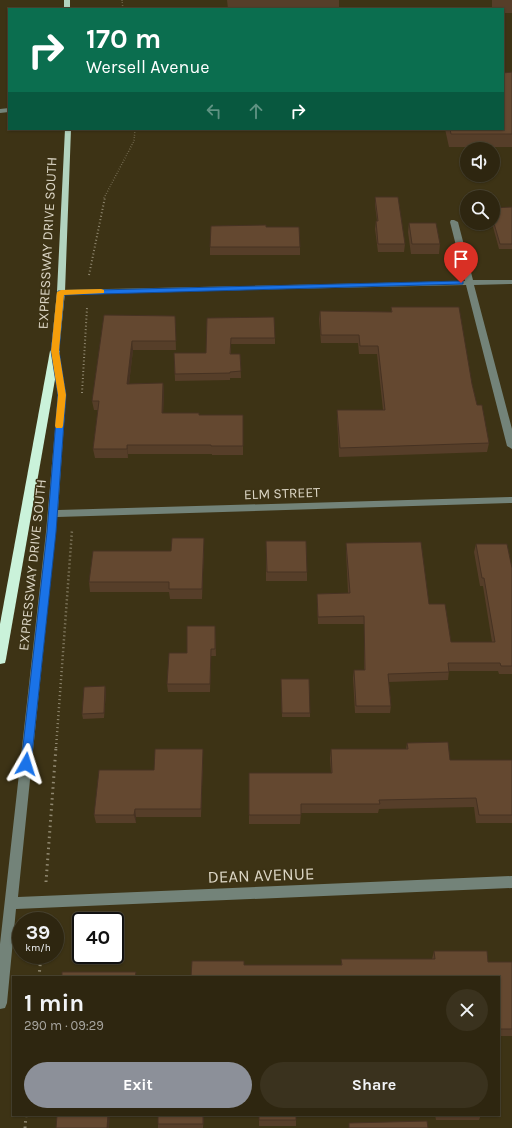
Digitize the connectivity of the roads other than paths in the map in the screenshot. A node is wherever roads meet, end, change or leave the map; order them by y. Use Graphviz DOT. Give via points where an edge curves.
graph roads {
  1 [pos="68,130"];
  2 [pos="454,222"];
  3 [pos="470,282"];
  4 [pos="512,282"];
  5 [pos="61,292"];
  6 [pos="55,351"];
  7 [pos="512,446"];
  8 [pos="512,500"];
  9 [pos="53,514"];
  10 [pos="0,659"];
  11 [pos="512,882"];
  12 [pos="11,903"];
  13 [pos="0,1002"];
  1 -- 5 [label="main road, EXPRESSWAY DRIVE SOUTH"];
  2 -- 3 [label="street"];
  3 -- 4 [label="street"];
  3 -- 5 [label="street"];
  3 -- 7 [label="street"];
  5 -- 6 [label="main road, EXPRESSWAY DRIVE SOUTH"];
  6 -- 9 [label="street, EXPRESSWAY DRIVE SOUTH" via="62,395"];
  6 -- 10 [label="highway"];
  8 -- 9 [label="street, ELM STREET"];
  9 -- 12 [label="street, EXPRESSWAY DRIVE SOUTH"];
  11 -- 12 [label="street, DEAN AVENUE"];
  12 -- 13 [label="street, EXPRESSWAY DRIVE SOUTH"];
}
